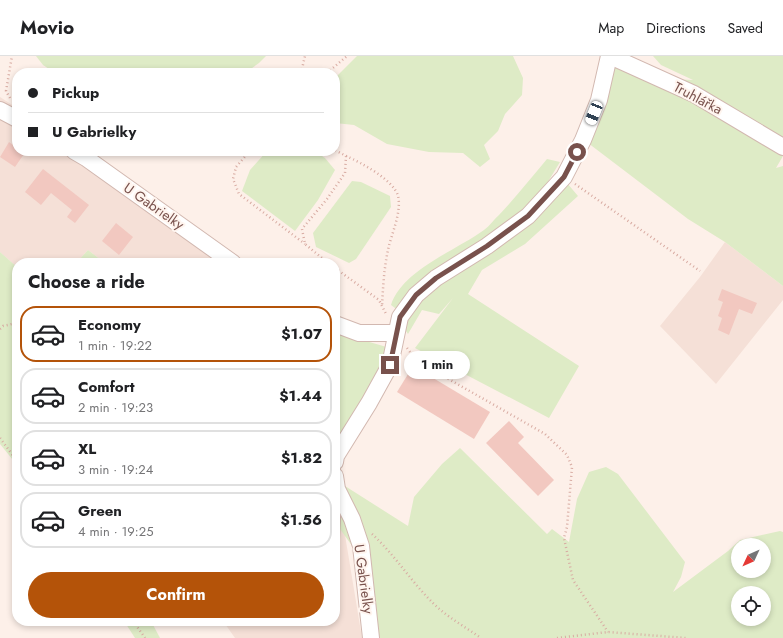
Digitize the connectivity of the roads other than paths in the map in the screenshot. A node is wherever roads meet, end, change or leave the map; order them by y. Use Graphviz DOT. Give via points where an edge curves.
graph roads {
  1 [pos="610,56"];
  2 [pos="783,147"];
  3 [pos="83,156"];
  4 [pos="226,258"];
  5 [pos="340,326"];
  6 [pos="396,333"];
  7 [pos="340,450"];
  8 [pos="340,491"];
  9 [pos="371,638"];
  1 -- 2 [label="street, Truhlářka" via="694,94"];
  1 -- 6 [label="street" via="599,100 564,177 528,216 436,278 416,295 400,317"];
  3 -- 4 [label="street, U Gabrielky"];
  5 -- 6 [label="street" via="359,333"];
  6 -- 7 [label="street" via="390,365"];
  8 -- 9 [label="street, U Gabrielky" via="361,546"];
}
